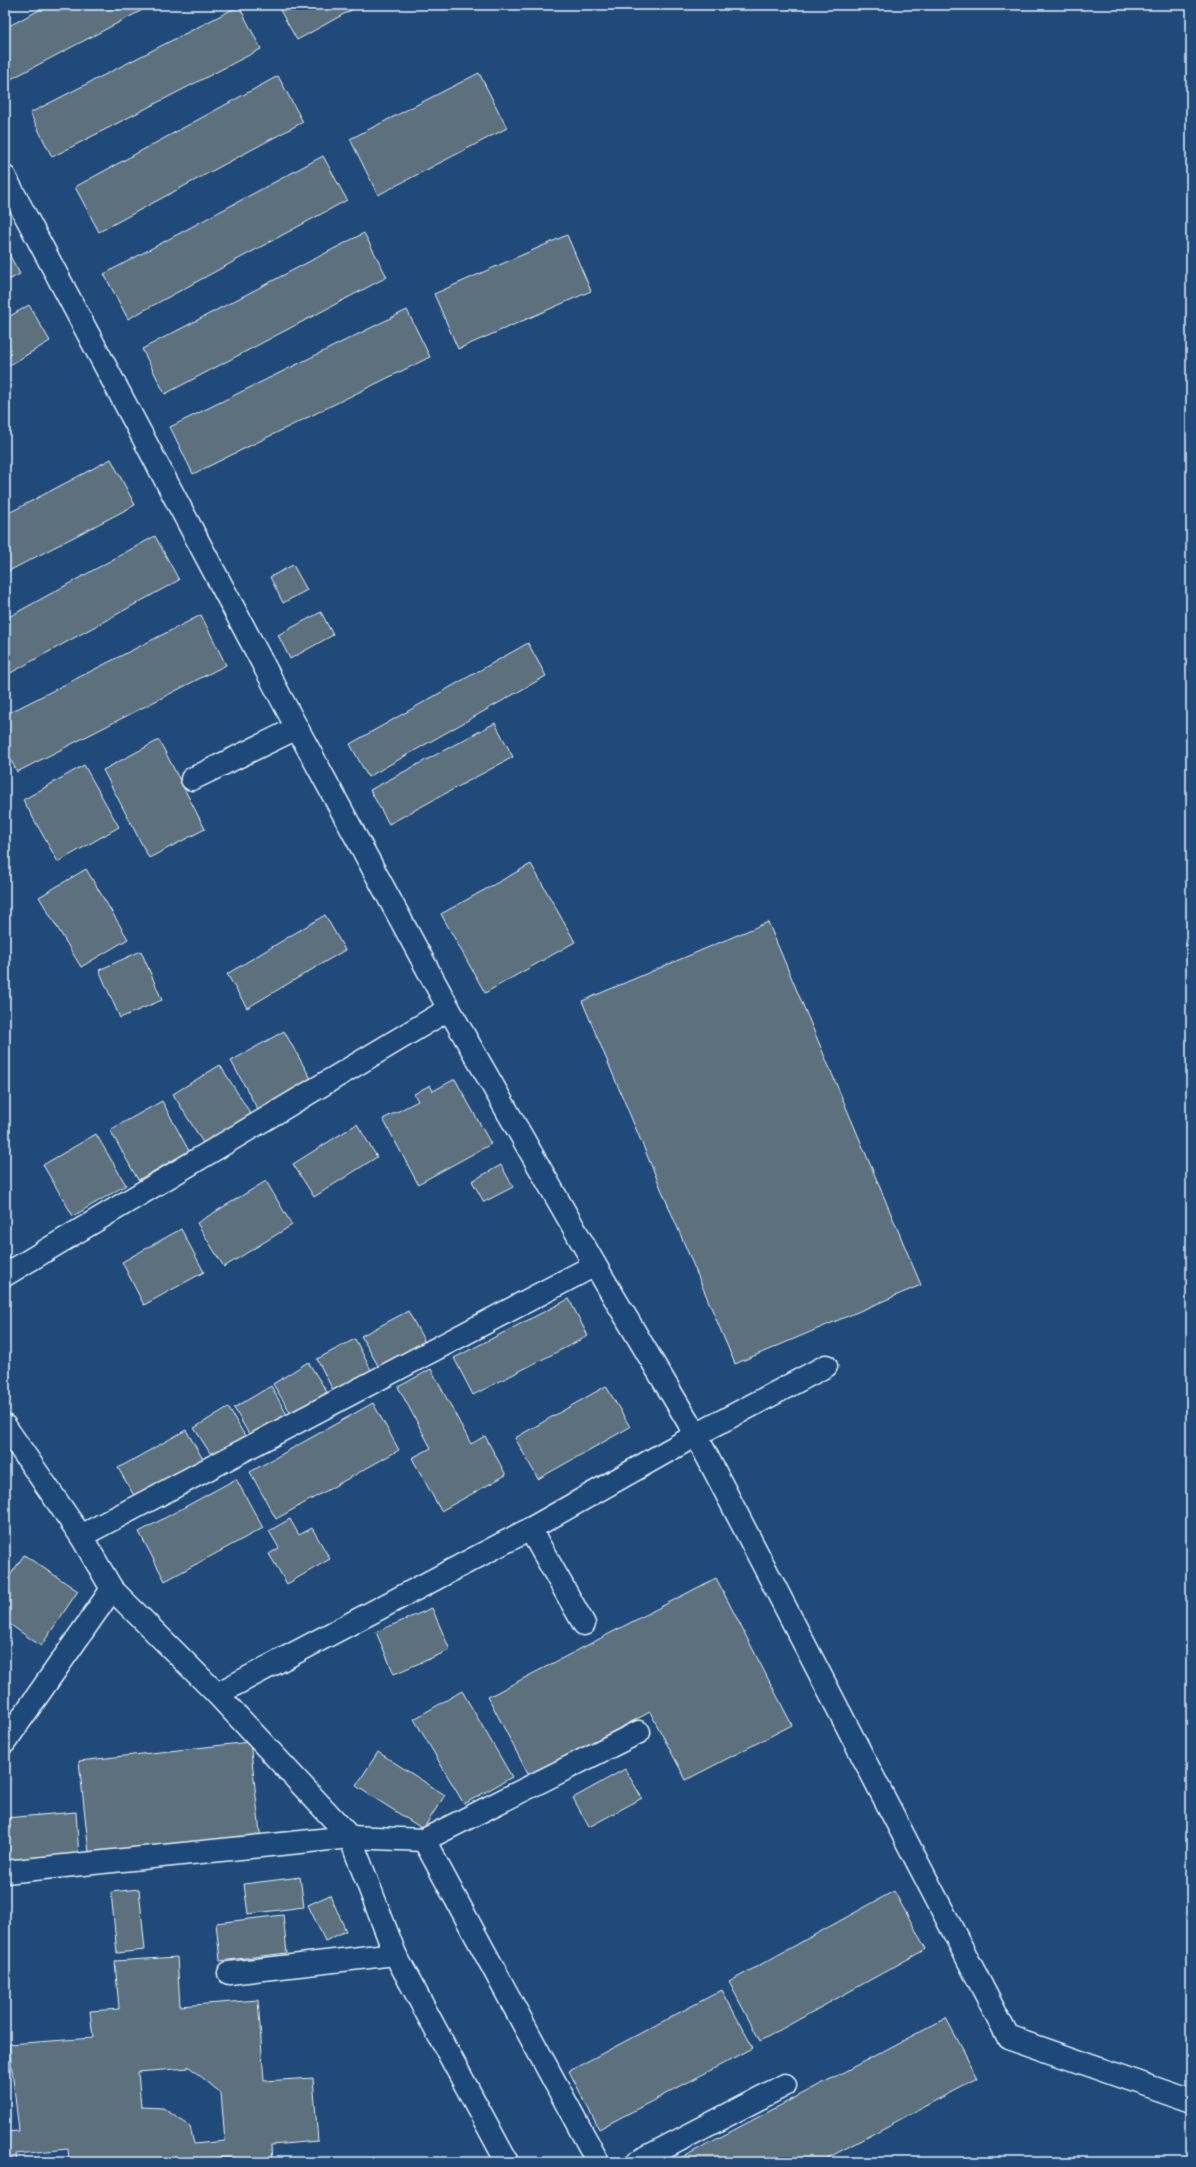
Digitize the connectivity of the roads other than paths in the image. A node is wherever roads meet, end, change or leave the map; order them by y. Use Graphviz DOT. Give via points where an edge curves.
graph roads {
  1 [pos="5,177"];
  2 [pos="296,728"];
  3 [pos="192,779"];
  4 [pos="449,1009"];
  5 [pos="595,1265"];
  6 [pos="5,1275"];
  7 [pos="826,1366"];
  8 [pos="5,1426"];
  9 [pos="696,1435"];
  10 [pos="530,1528"];
  11 [pos="81,1536"];
  12 [pos="112,1589"];
  13 [pos="584,1624"];
  14 [pos="217,1694"];
  15 [pos="639,1732"];
  16 [pos="5,1742"];
  17 [pos="350,1837"];
  18 [pos="424,1840"];
  19 [pos="5,1872"];
  20 [pos="395,1954"];
  21 [pos="228,1973"];
  22 [pos="785,2085"];
  23 [pos="1191,2101"];
  24 [pos="507,2162"];
  25 [pos="598,2162"];
  26 [pos="637,2162"];
  1 -- 2 [label="street"];
  2 -- 3 [label="street"];
  2 -- 4 [label="street"];
  4 -- 5 [label="street"];
  4 -- 6 [label="street"];
  5 -- 9 [label="street"];
  5 -- 11 [label="street"];
  7 -- 9 [label="street"];
  8 -- 11 [label="street"];
  9 -- 10 [label="street"];
  9 -- 23 [label="street" via="1008,2037"];
  10 -- 13 [label="street"];
  10 -- 14 [label="street"];
  11 -- 12 [label="street"];
  12 -- 14 [label="street"];
  12 -- 16 [label="street"];
  14 -- 17 [label="street"];
  15 -- 18 [label="street"];
  17 -- 18 [label="street"];
  17 -- 19 [label="street"];
  17 -- 20 [label="street"];
  18 -- 25 [label="street"];
  20 -- 21 [label="street"];
  20 -- 24 [label="street"];
  22 -- 26 [label="street"];
}
